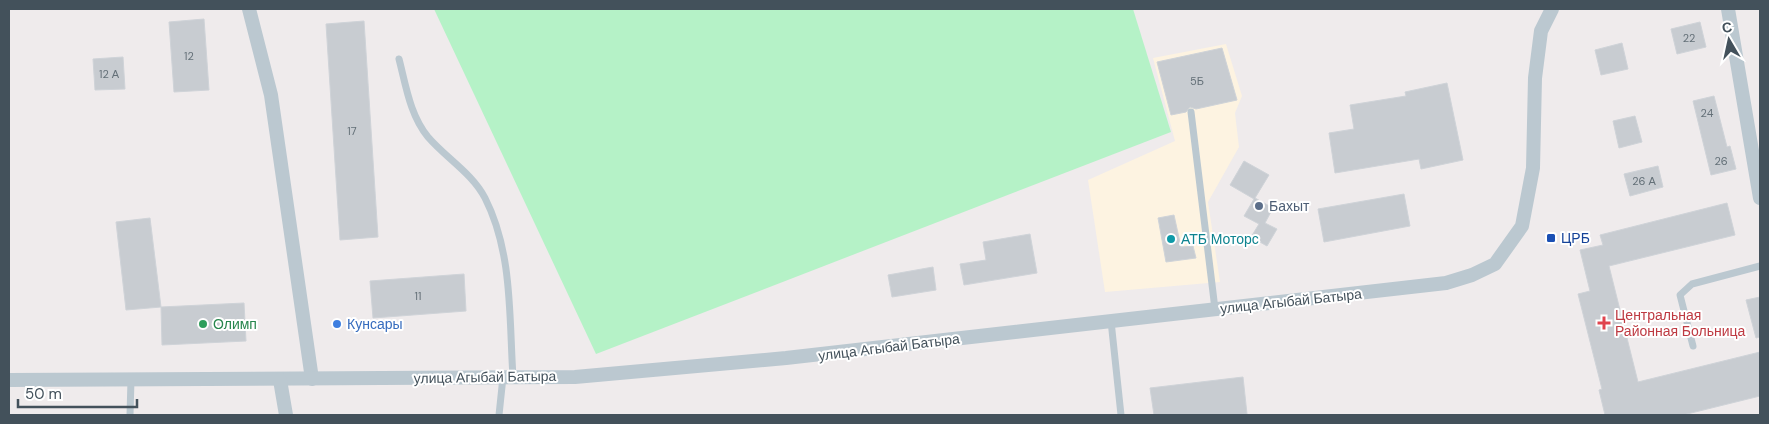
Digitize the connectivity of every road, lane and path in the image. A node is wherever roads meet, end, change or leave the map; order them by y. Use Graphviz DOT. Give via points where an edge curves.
graph roads {
  1 [pos="249,9"];
  2 [pos="1552,9"];
  3 [pos="1728,9"];
  4 [pos="399,60"];
  5 [pos="1191,112"];
  6 [pos="1760,198"];
  7 [pos="1760,266"];
  8 [pos="1215,309"];
  9 [pos="1111,321"];
  10 [pos="1693,346"];
  11 [pos="508,377"];
  12 [pos="312,379"];
  13 [pos="9,380"];
  14 [pos="132,380"];
  15 [pos="280,380"];
  16 [pos="130,415"];
  17 [pos="286,415"];
  18 [pos="499,415"];
  19 [pos="1121,415"];
  1 -- 12 [label="street" via="271,95"];
  2 -- 8 [label="street, улица Агыбай Батыра" via="1541,31 1535,78 1533,168 1522,226 1495,264 1446,283"];
  3 -- 6 [label="street"];
  4 -- 11 [label="lane" via="411,107 428,136 467,175 484,197 496,224 507,272"];
  5 -- 8 [label="lane"];
  7 -- 10 [label="lane" via="1692,284 1680,295"];
  8 -- 9 [label="street, улица Агыбай Батыра"];
  9 -- 11 [label="street, улица Агыбай Батыра" via="786,358 575,377"];
  9 -- 19 [label="lane"];
  11 -- 12 [label="street, улица Агыбай Батыра"];
  11 -- 18 [label="lane"];
  12 -- 15 [label="street, улица Агыбай Батыра"];
  13 -- 14 [label="street, улица Агыбай Батыра"];
  14 -- 15 [label="street, улица Агыбай Батыра"];
  14 -- 16 [label="lane"];
  15 -- 17 [label="street"];
}
